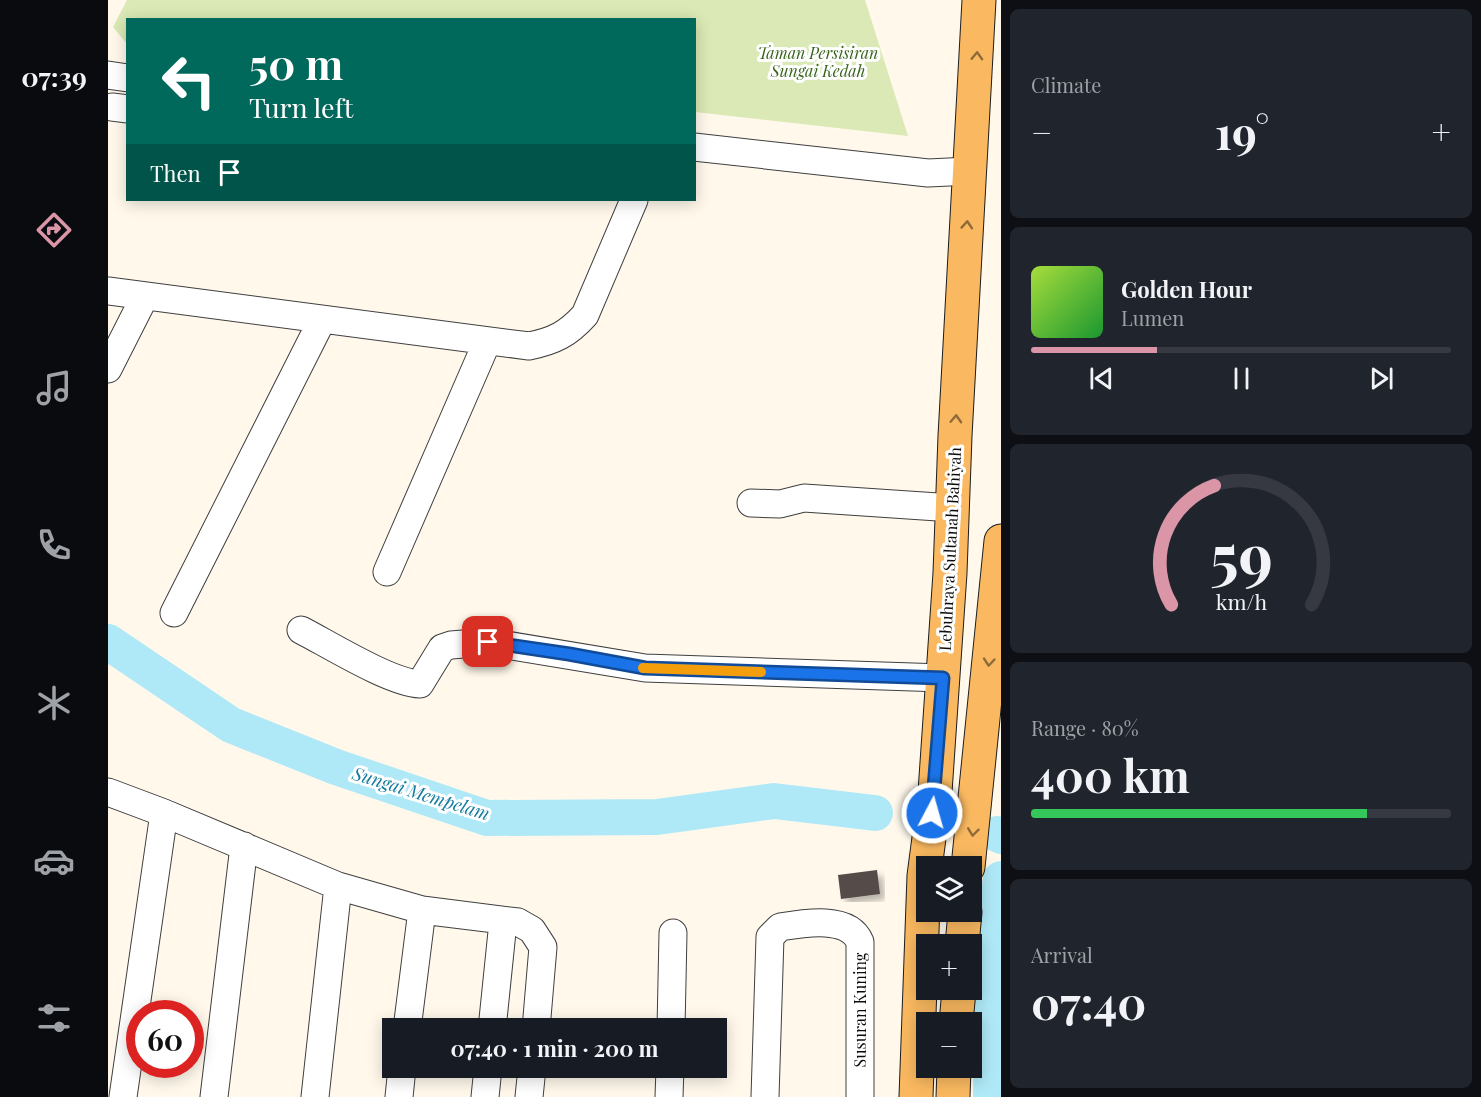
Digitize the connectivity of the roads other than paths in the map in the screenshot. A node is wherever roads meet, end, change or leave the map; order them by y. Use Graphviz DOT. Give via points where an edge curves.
graph roads {
  1 [pos="979,0"];
  2 [pos="108,75"];
  3 [pos="126,78"];
  4 [pos="696,147"];
  5 [pos="970,171"];
  6 [pos="634,201"];
  7 [pos="108,291"];
  8 [pos="145,296"];
  9 [pos="321,320"];
  10 [pos="487,342"];
  11 [pos="108,369"];
  12 [pos="751,503"];
  13 [pos="953,508"];
  14 [pos="1001,541"];
  15 [pos="387,572"];
  16 [pos="174,613"];
  17 [pos="301,630"];
  18 [pos="943,678"];
  19 [pos="108,792"];
  20 [pos="164,813"];
  21 [pos="244,846"];
  22 [pos="970,856"];
  23 [pos="338,886"];
  24 [pos="422,910"];
  25 [pos="503,922"];
  26 [pos="674,933"];
  27 [pos="408,1018"];
  28 [pos="493,1018"];
  29 [pos="537,1018"];
  30 [pos="671,1018"];
  31 [pos="401,1078"];
  32 [pos="487,1078"];
  33 [pos="531,1078"];
  34 [pos="670,1078"];
  35 [pos="954,1078"];
  36 [pos="123,1097"];
  37 [pos="214,1097"];
  38 [pos="315,1097"];
  39 [pos="399,1097"];
  40 [pos="485,1097"];
  41 [pos="529,1097"];
  42 [pos="669,1097"];
  43 [pos="765,1097"];
  44 [pos="860,1097"];
  45 [pos="916,1097"];
  46 [pos="953,1097"];
  5 -- 1 [label="main road, Lebuhraya Sultanah Bahiyah, one-way"];
  2 -- 3 [label="street"];
  4 -- 5 [label="street" via="928,173"];
  13 -- 5 [label="main road, Lebuhraya Sultanah Bahiyah, one-way"];
  6 -- 10 [label="street" via="585,315 571,330 553,341 529,346"];
  7 -- 8 [label="street"];
  8 -- 9 [label="street"];
  8 -- 11 [label="street"];
  9 -- 10 [label="street"];
  9 -- 16 [label="street"];
  10 -- 15 [label="street"];
  12 -- 13 [label="street" via="780,504 804,498"];
  13 -- 18 [label="main road, Lebuhraya Sultanah Bahiyah"];
  14 -- 22 [label="main road, one-way"];
  17 -- 18 [label="street" via="391,677 413,684 420,684 442,648 488,642 645,668"];
  18 -- 45 [label="main road, Lebuhraya Sultanah Bahiyah" via="924,876"];
  19 -- 20 [label="street"];
  20 -- 21 [label="street"];
  20 -- 36 [label="street"];
  21 -- 23 [label="street"];
  21 -- 37 [label="street"];
  23 -- 24 [label="street"];
  23 -- 38 [label="street"];
  24 -- 25 [label="street"];
  24 -- 27 [label="street"];
  25 -- 28 [label="street"];
  25 -- 29 [label="street" via="525,925 543,947"];
  26 -- 30 [label="street"];
  31 -- 39 [label="street"];
  32 -- 40 [label="street"];
  33 -- 41 [label="street"];
  34 -- 42 [label="street"];
  35 -- 46 [label="main road"];
  43 -- 44 [label="street, Susuran Kuning" via="770,937 780,927 841,924 857,934 861,951"];
}
